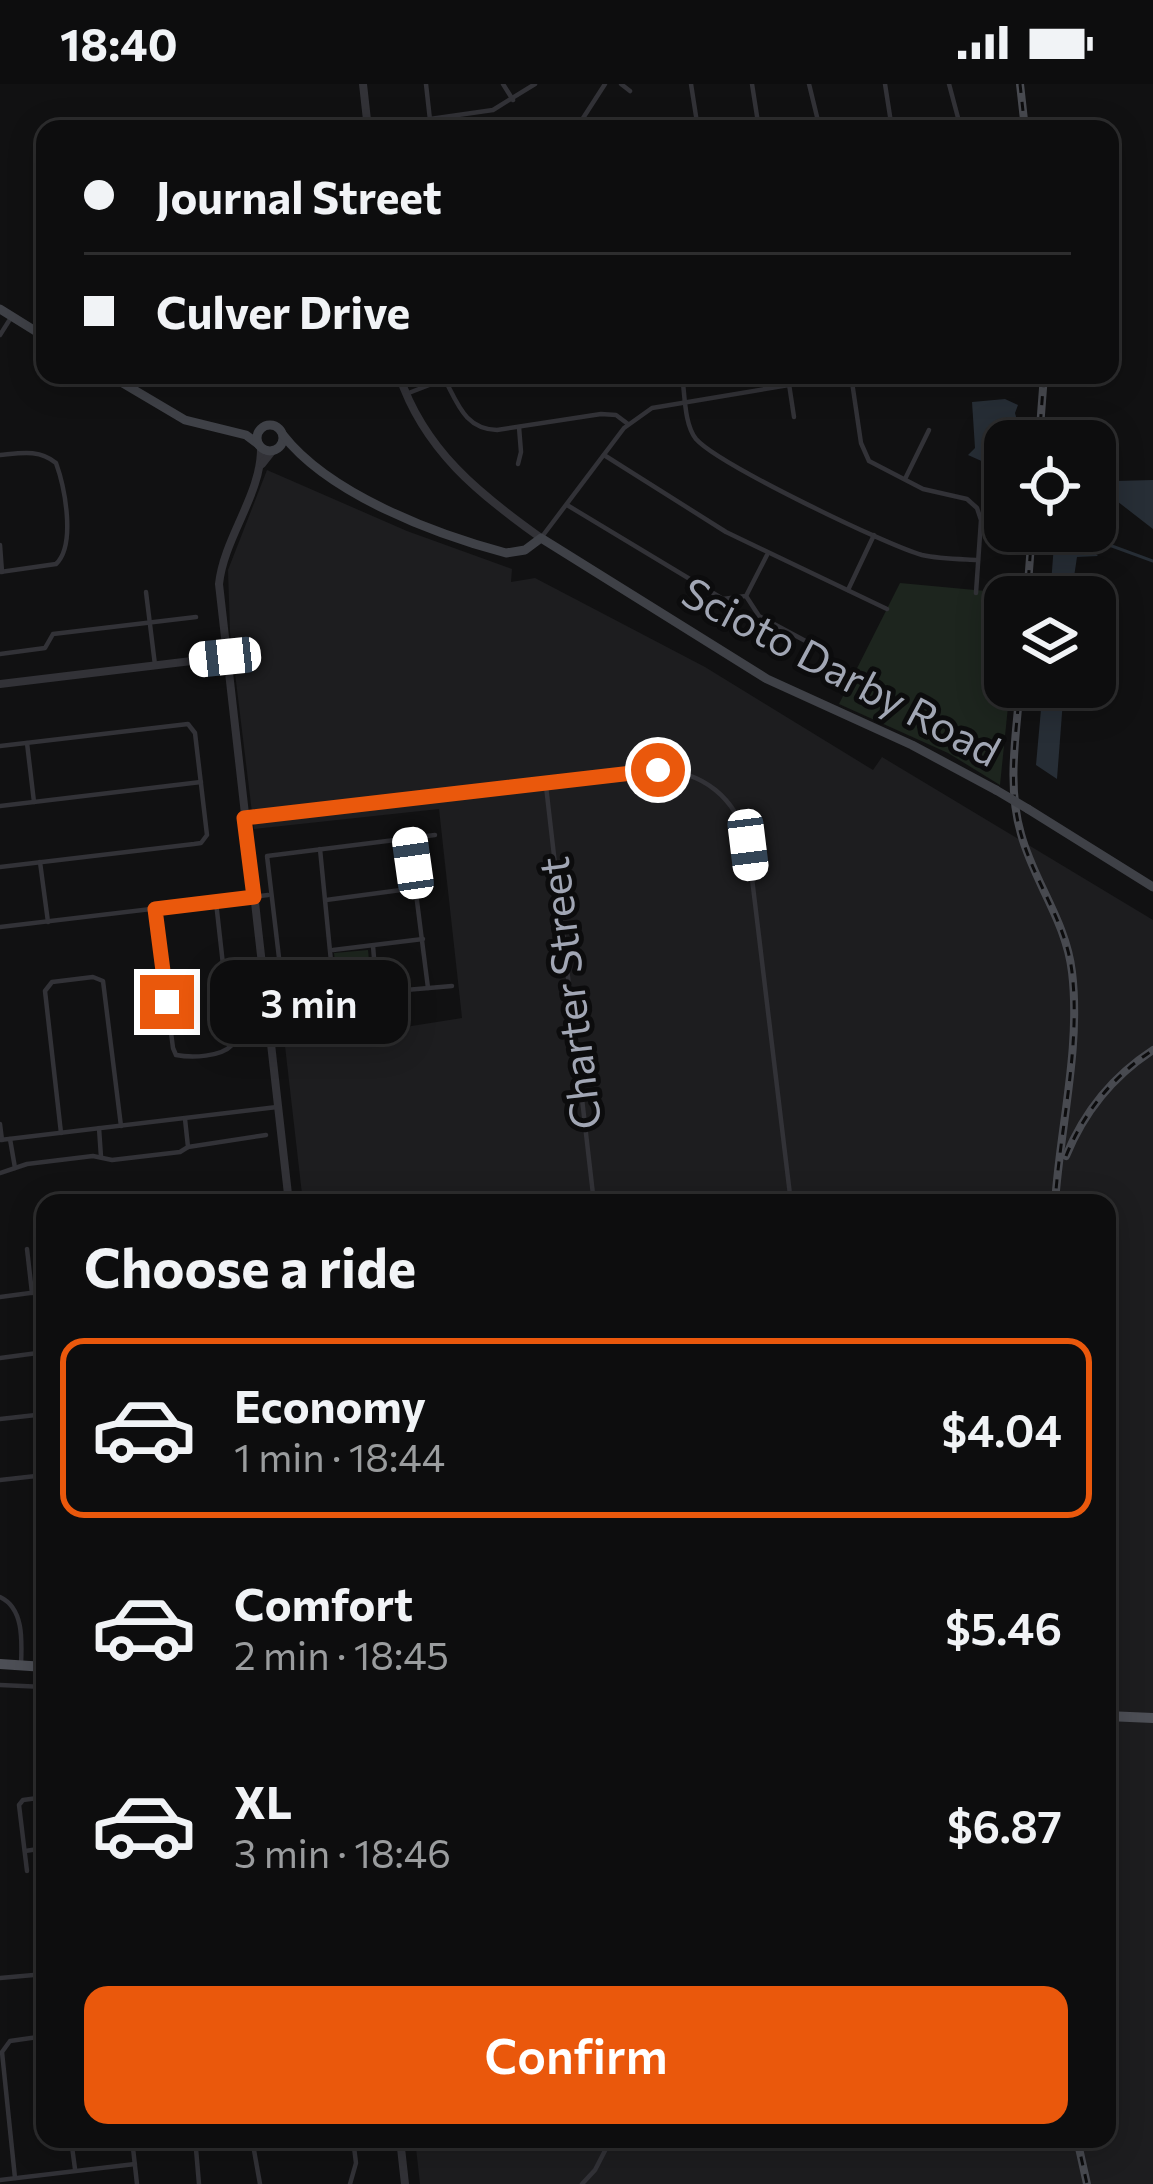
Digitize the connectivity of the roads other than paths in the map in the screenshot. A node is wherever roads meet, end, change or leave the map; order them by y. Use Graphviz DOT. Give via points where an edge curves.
graph roads {
  1 [pos="363,84"];
  2 [pos="426,84"];
  3 [pos="503,84"];
  4 [pos="535,84"];
  5 [pos="605,84"];
  6 [pos="621,84"];
  7 [pos="692,84"];
  8 [pos="752,84"];
  9 [pos="809,84"];
  10 [pos="885,84"];
  11 [pos="949,84"];
  12 [pos="629,91"];
  13 [pos="514,100"];
  14 [pos="430,119"];
  15 [pos="367,120"];
  16 [pos="582,120"];
  17 [pos="697,120"];
  18 [pos="758,120"];
  19 [pos="818,120"];
  20 [pos="891,120"];
  21 [pos="959,120"];
  22 [pos="0,309"];
  23 [pos="11,316"];
  24 [pos="36,331"];
  25 [pos="0,335"];
  26 [pos="124,384"];
  27 [pos="402,384"];
  28 [pos="430,384"];
  29 [pos="447,384"];
  30 [pos="683,384"];
  31 [pos="789,384"];
  32 [pos="852,384"];
  33 [pos="406,394"];
  34 [pos="686,400"];
  35 [pos="794,417"];
  36 [pos="628,424"];
  37 [pos="519,427"];
  38 [pos="262,428"];
  39 [pos="928,430"];
  40 [pos="235,433"];
  41 [pos="283,435"];
  42 [pos="267,447"];
  43 [pos="0,455"];
  44 [pos="604,455"];
  45 [pos="306,456"];
  46 [pos="518,464"];
  47 [pos="905,479"];
  48 [pos="567,505"];
  49 [pos="874,535"];
  50 [pos="541,538"];
  51 [pos="0,544"];
  52 [pos="768,553"];
  53 [pos="978,560"];
  54 [pos="1,572"];
  55 [pos="848,590"];
  56 [pos="146,592"];
  57 [pos="976,593"];
  58 [pos="746,596"];
  59 [pos="887,609"];
  60 [pos="196,617"];
  61 [pos="150,622"];
  62 [pos="826,652"];
  63 [pos="0,654"];
  64 [pos="225,657"];
  65 [pos="154,665"];
  66 [pos="0,684"];
  67 [pos="27,742"];
  68 [pos="0,746"];
  69 [pos="201,782"];
  70 [pos="545,784"];
  71 [pos="34,802"];
  72 [pos="0,806"];
  73 [pos="244,818"];
  74 [pos="435,835"];
  75 [pos="410,838"];
  76 [pos="320,849"];
  77 [pos="40,862"];
  78 [pos="0,867"];
  79 [pos="1153,887"];
  80 [pos="416,888"];
  81 [pos="271,895"];
  82 [pos="254,897"];
  83 [pos="326,900"];
  84 [pos="216,902"];
  85 [pos="155,909"];
  86 [pos="48,922"];
  87 [pos="0,928"];
  88 [pos="423,939"];
  89 [pos="372,944"];
  90 [pos="332,950"];
  91 [pos="452,986"];
  92 [pos="428,989"];
  93 [pos="334,994"];
  94 [pos="377,994"];
  95 [pos="284,1000"];
  96 [pos="267,1002"];
  97 [pos="278,1107"];
  98 [pos="185,1118"];
  99 [pos="0,1124"];
  100 [pos="121,1126"];
  101 [pos="98,1129"];
  102 [pos="61,1133"];
  103 [pos="266,1135"];
  104 [pos="4,1140"];
  105 [pos="188,1147"];
  106 [pos="101,1157"];
  107 [pos="15,1168"];
  108 [pos="0,1173"];
  109 [pos="288,1194"];
  110 [pos="593,1194"];
  111 [pos="790,1194"];
  112 [pos="27,1249"];
  113 [pos="36,1292"];
  114 [pos="32,1293"];
  115 [pos="0,1297"];
  116 [pos="36,1353"];
  117 [pos="0,1358"];
  118 [pos="36,1415"];
  119 [pos="0,1419"];
  120 [pos="36,1476"];
  121 [pos="0,1480"];
  122 [pos="0,1597"];
  123 [pos="0,1664"];
  124 [pos="21,1665"];
  125 [pos="36,1666"];
  126 [pos="0,1685"];
  127 [pos="36,1687"];
  128 [pos="1116,1716"];
  129 [pos="1153,1718"];
  130 [pos="36,1797"];
  131 [pos="36,1849"];
  132 [pos="25,1851"];
  133 [pos="27,1871"];
  134 [pos="36,1975"];
  135 [pos="0,1978"];
  136 [pos="36,2038"];
  137 [pos="72,2148"];
  138 [pos="133,2148"];
  139 [pos="202,2148"];
  140 [pos="253,2148"];
  141 [pos="354,2148"];
  142 [pos="401,2148"];
  143 [pos="607,2148"];
  144 [pos="135,2164"];
  145 [pos="75,2171"];
  146 [pos="15,2179"];
  147 [pos="0,2180"];
  148 [pos="137,2184"];
  149 [pos="199,2184"];
  150 [pos="260,2184"];
  151 [pos="350,2184"];
  152 [pos="405,2184"];
  153 [pos="582,2184"];
  1 -- 15 [label="street"];
  2 -- 14 [label="street"];
  3 -- 13 [label="street"];
  4 -- 13 [label="street"];
  5 -- 16 [label="street"];
  6 -- 12 [label="street"];
  7 -- 17 [label="street"];
  8 -- 18 [label="street"];
  9 -- 19 [label="street"];
  10 -- 20 [label="street"];
  11 -- 21 [label="street"];
  13 -- 14 [label="street"];
  22 -- 23 [label="main road"];
  23 -- 24 [label="main road"];
  23 -- 25 [label="street"];
  26 -- 40 [label="main road" via="185,420"];
  27 -- 33 [label="street"];
  28 -- 33 [label="street"];
  29 -- 37 [label="street" via="470,423"];
  30 -- 34 [label="street"];
  31 -- 34 [label="street"];
  31 -- 35 [label="street"];
  32 -- 47 [label="street" via="866,455"];
  33 -- 50 [label="street" via="455,470"];
  34 -- 36 [label="street"];
  34 -- 49 [label="street" via="699,442"];
  36 -- 37 [label="street" via="601,414"];
  36 -- 44 [label="street"];
  37 -- 46 [label="street"];
  38 -- 40 [label="main road"];
  38 -- 41 [label="main road" via="275,426"];
  38 -- 42 [label="main road" via="257,435"];
  39 -- 47 [label="street"];
  40 -- 42 [label="main road"];
  41 -- 42 [label="main road"];
  41 -- 45 [label="main road"];
  42 -- 45 [label="main road"];
  42 -- 64 [label="street" via="220,573"];
  43 -- 54 [label="street" via="32,452 56,463 67,544 62,559 48,566"];
  44 -- 48 [label="street"];
  44 -- 52 [label="street"];
  45 -- 50 [label="main road" via="347,492 485,546 518,552"];
  47 -- 53 [label="street" via="972,502 981,520"];
  48 -- 50 [label="street"];
  48 -- 58 [label="street" via="715,596"];
  49 -- 53 [label="street" via="932,557"];
  49 -- 55 [label="street"];
  50 -- 79 [label="main road, Scioto Darby Road, bridge" via="767,680 996,790"];
  51 -- 54 [label="street"];
  52 -- 55 [label="street"];
  52 -- 58 [label="street"];
  53 -- 57 [label="street"];
  55 -- 59 [label="street"];
  56 -- 61 [label="street"];
  58 -- 62 [label="street" via="760,616"];
  60 -- 61 [label="street"];
  61 -- 63 [label="street" via="53,634 45,648"];
  61 -- 65 [label="street"];
  64 -- 65 [label="street"];
  64 -- 73 [label="street"];
  65 -- 66 [label="street"];
  67 -- 68 [label="street"];
  67 -- 69 [label="street" via="183,724 195,733"];
  67 -- 71 [label="street"];
  69 -- 71 [label="street"];
  69 -- 77 [label="street" via="205,840"];
  70 -- 73 [label="street"];
  70 -- 110 [label="street, Charter Street"];
  70 -- 111 [label="street" via="664,770 694,776 722,795 742,823"];
  71 -- 72 [label="street"];
  73 -- 82 [label="street"];
  74 -- 75 [label="street"];
  75 -- 76 [label="street"];
  75 -- 80 [label="street"];
  76 -- 81 [label="street" via="267,857"];
  76 -- 83 [label="street"];
  77 -- 78 [label="street"];
  77 -- 86 [label="street"];
  80 -- 83 [label="street"];
  80 -- 88 [label="street"];
  81 -- 82 [label="street"];
  81 -- 95 [label="street"];
  82 -- 84 [label="street"];
  82 -- 96 [label="street"];
  83 -- 90 [label="street"];
  84 -- 85 [label="street"];
  84 -- 85 [label="street" via="232,1040 230,1049 182,1057 174,1052"];
  85 -- 86 [label="street"];
  86 -- 87 [label="street"];
  88 -- 89 [label="street"];
  88 -- 92 [label="street"];
  89 -- 90 [label="street"];
  89 -- 94 [label="street"];
  90 -- 93 [label="street"];
  91 -- 92 [label="street"];
  92 -- 94 [label="street"];
  93 -- 94 [label="street"];
  93 -- 95 [label="street"];
  95 -- 96 [label="street"];
  96 -- 97 [label="street"];
  97 -- 98 [label="street"];
  97 -- 109 [label="street"];
  98 -- 100 [label="street"];
  98 -- 105 [label="street"];
  99 -- 104 [label="street"];
  100 -- 101 [label="street"];
  100 -- 102 [label="street" via="103,981 93,977 52,982 45,991"];
  101 -- 102 [label="street"];
  101 -- 106 [label="street"];
  102 -- 104 [label="street"];
  103 -- 105 [label="street"];
  104 -- 107 [label="street"];
  105 -- 106 [label="street"];
  106 -- 107 [label="street"];
  107 -- 108 [label="street"];
  112 -- 114 [label="street"];
  113 -- 114 [label="street"];
  114 -- 115 [label="street"];
  116 -- 117 [label="street"];
  118 -- 119 [label="street"];
  120 -- 121 [label="street"];
  122 -- 124 [label="street" via="16,1611"];
  123 -- 124 [label="main road"];
  124 -- 125 [label="main road"];
  126 -- 127 [label="street"];
  128 -- 129 [label="main road"];
  130 -- 132 [label="street" via="19,1805"];
  131 -- 132 [label="street"];
  132 -- 133 [label="street"];
  134 -- 135 [label="street"];
  136 -- 146 [label="street" via="5,2044 1,2057"];
  137 -- 145 [label="street"];
  138 -- 144 [label="street"];
  139 -- 149 [label="street"];
  140 -- 150 [label="street"];
  141 -- 151 [label="street"];
  142 -- 152 [label="street"];
  143 -- 153 [label="street"];
  144 -- 145 [label="street"];
  144 -- 148 [label="street"];
  145 -- 146 [label="street"];
  146 -- 147 [label="street"];
}
